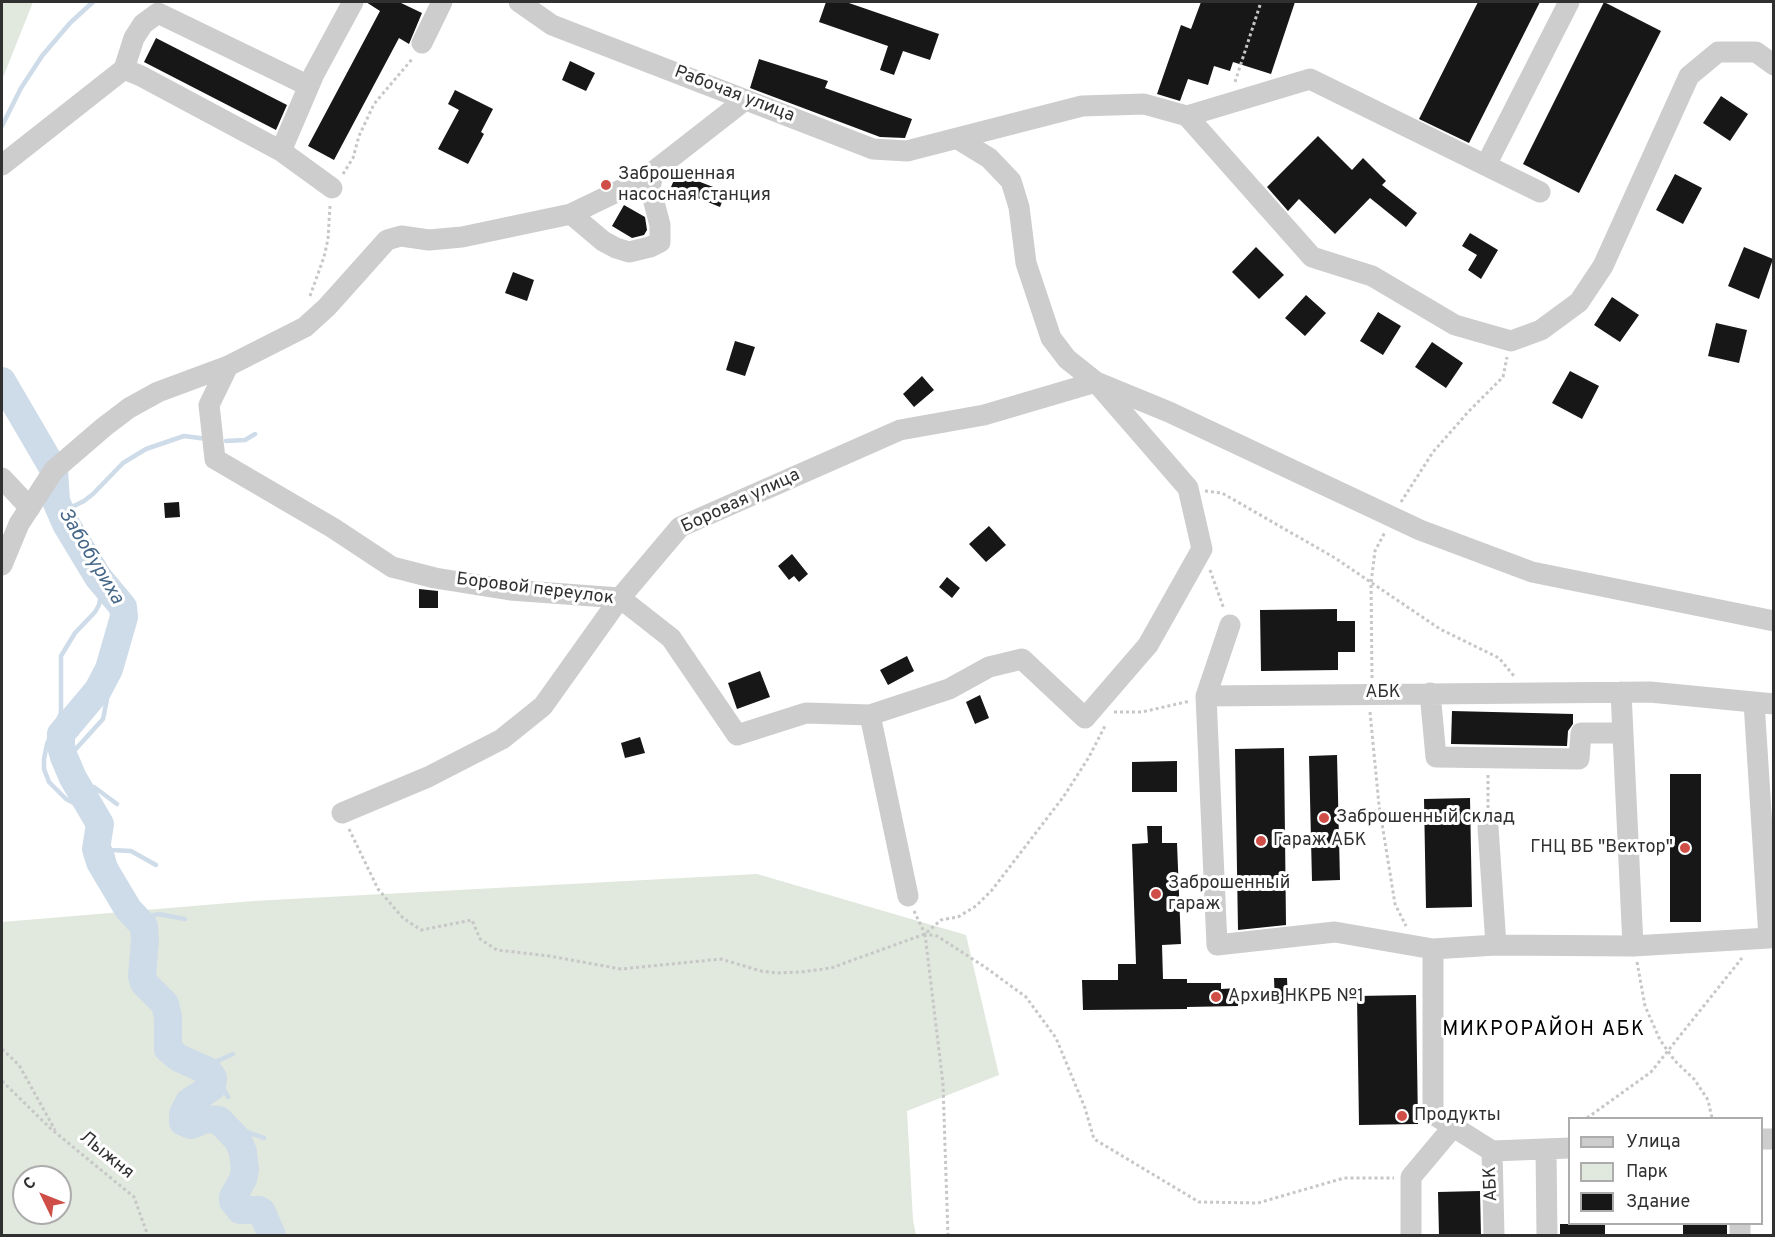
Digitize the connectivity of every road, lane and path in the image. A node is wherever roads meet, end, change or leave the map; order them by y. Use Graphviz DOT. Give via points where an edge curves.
graph roads {
  1 [pos="353,2"];
  2 [pos="442,2"];
  3 [pos="518,2"];
  4 [pos="1262,2"];
  5 [pos="1569,2"];
  6 [pos="422,44"];
  7 [pos="1773,64"];
  8 [pos="124,69"];
  9 [pos="309,86"];
  10 [pos="745,100"];
  11 [pos="1228,104"];
  12 [pos="1186,116"];
  13 [pos="958,139"];
  14 [pos="281,151"];
  15 [pos="2,165"];
  16 [pos="1486,165"];
  17 [pos="654,171"];
  18 [pos="332,188"];
  19 [pos="1540,192"];
  20 [pos="571,214"];
  21 [pos="306,301"];
  22 [pos="1511,340"];
  23 [pos="228,366"];
  24 [pos="1096,382"];
  25 [pos="2,478"];
  26 [pos="1188,488"];
  27 [pos="30,508"];
  28 [pos="1393,517"];
  29 [pos="1202,549"];
  30 [pos="2,565"];
  31 [pos="1371,583"];
  32 [pos="620,598"];
  33 [pos="1773,621"];
  34 [pos="1230,625"];
  35 [pos="1621,692"];
  36 [pos="1372,693"];
  37 [pos="1430,693"];
  38 [pos="1529,693"];
  39 [pos="1206,696"];
  40 [pos="1764,703"];
  41 [pos="870,715"];
  42 [pos="1623,733"];
  43 [pos="1487,758"];
  44 [pos="342,813"];
  45 [pos="1488,827"];
  46 [pos="908,896"];
  47 [pos="925,934"];
  48 [pos="1756,940"];
  49 [pos="1496,945"];
  50 [pos="1632,946"];
  51 [pos="1425,948"];
  52 [pos="2,1049"];
  53 [pos="2,1081"];
  54 [pos="1590,1117"];
  55 [pos="1712,1117"];
  56 [pos="1453,1127"];
  57 [pos="57,1133"];
  58 [pos="1568,1148"];
  59 [pos="1546,1149"];
  60 [pos="1491,1151"];
  61 [pos="1411,1177"];
  62 [pos="148,1236"];
  63 [pos="948,1236"];
  64 [pos="1411,1236"];
  65 [pos="1494,1236"];
  66 [pos="1547,1236"];
  1 -- 9 [label="street"];
  2 -- 6 [label="street"];
  3 -- 10 [label="street, Рабочая улица" via="552,26"];
  4 -- 11 [label="path"];
  5 -- 16 [label="street"];
  6 -- 18 [label="path" via="374,104 353,158"];
  7 -- 22 [label="street" via="1756,52 1718,52 1689,76 1603,266 1579,302 1541,330"];
  8 -- 9 [label="street" via="134,38 143,24 158,13"];
  8 -- 14 [label="street"];
  8 -- 15 [label="street"];
  9 -- 14 [label="street"];
  10 -- 13 [label="street, Рабочая улица" via="873,149 907,151"];
  10 -- 17 [label="street"];
  11 -- 12 [label="street"];
  11 -- 16 [label="street" via="1311,79"];
  12 -- 13 [label="street, Рабочая улица" via="1144,104 1082,106"];
  12 -- 22 [label="street" via="1312,257 1372,276 1455,325"];
  13 -- 24 [label="street" via="989,158 1011,181 1026,263 1051,338 1067,359"];
  14 -- 18 [label="street"];
  16 -- 19 [label="street"];
  17 -- 20 [label="street"];
  17 -- 20 [label="street" via="650,187 660,225 660,242 629,252 616,248"];
  18 -- 21 [label="path" via="324,257"];
  20 -- 23 [label="street" via="462,237 429,240 401,236 387,240 305,327"];
  22 -- 28 [label="path" via="1503,376 1433,452"];
  23 -- 27 [label="street" via="158,392 129,408 54,470"];
  23 -- 32 [label="street, Боровой переулок" via="209,405 215,459 392,567 510,590"];
  24 -- 26 [label="street"];
  24 -- 28 [label="street"];
  24 -- 32 [label="street, Боровая улица" via="984,415 900,430 680,527"];
  25 -- 27 [label="street"];
  26 -- 29 [label="street"];
  26 -- 31 [label="path" via="1222,493"];
  27 -- 30 [label="street"];
  28 -- 31 [label="path" via="1376,551"];
  28 -- 33 [label="street" via="1533,572"];
  29 -- 34 [label="path"];
  29 -- 41 [label="street, Боровой переулок" via="1148,645 1085,718 1022,659 989,667 949,689"];
  31 -- 36 [label="path"];
  31 -- 38 [label="path" via="1440,629 1499,658"];
  32 -- 41 [label="street, Боровой переулок" via="670,638 737,735 806,713"];
  32 -- 44 [label="street, Боровая улица" via="543,706 502,739 428,777"];
  34 -- 39 [label="street"];
  35 -- 38 [label="street, АБК"];
  35 -- 40 [label="street, АБК"];
  35 -- 42 [label="street"];
  36 -- 37 [label="street, АБК"];
  36 -- 39 [label="street, АБК"];
  36 -- 51 [label="path" via="1370,720 1378,805 1395,904"];
  37 -- 38 [label="street, АБК"];
  37 -- 43 [label="street" via="1436,757"];
  39 -- 47 [label="path" via="1142,712 1113,711 1073,783 992,890 968,912 941,920"];
  39 -- 51 [label="street" via="1217,945 1335,932"];
  40 -- 48 [label="street" via="1769,938"];
  41 -- 46 [label="street"];
  42 -- 43 [label="street" via="1581,733 1579,759"];
  42 -- 50 [label="street"];
  43 -- 45 [label="path"];
  44 -- 47 [label="path" via="378,889 402,918 421,930 472,920 480,939 496,950 621,969 721,959 761,971 801,972 831,968"];
  45 -- 49 [label="street"];
  46 -- 47 [label="path"];
  47 -- 61 [label="path" via="937,936 1026,997 1056,1038 1094,1140 1199,1202 1258,1203 1344,1178"];
  47 -- 63 [label="path" via="943,1084"];
  48 -- 50 [label="street"];
  48 -- 54 [label="path" via="1651,1072"];
  49 -- 50 [label="street"];
  49 -- 51 [label="street"];
  50 -- 55 [label="path" via="1645,1006 1660,1040 1694,1079 1708,1100"];
  51 -- 56 [label="street" via="1433,1114"];
  52 -- 57 [label="path, Лыжня" via="19,1065"];
  53 -- 57 [label="path, Лыжня"];
  56 -- 60 [label="street"];
  56 -- 61 [label="street"];
  57 -- 62 [label="path, Лыжня" via="134,1197"];
  58 -- 59 [label="street, АБК"];
  59 -- 60 [label="street, АБК"];
  59 -- 66 [label="street"];
  60 -- 65 [label="street, АБК"];
  61 -- 64 [label="street"];
}
